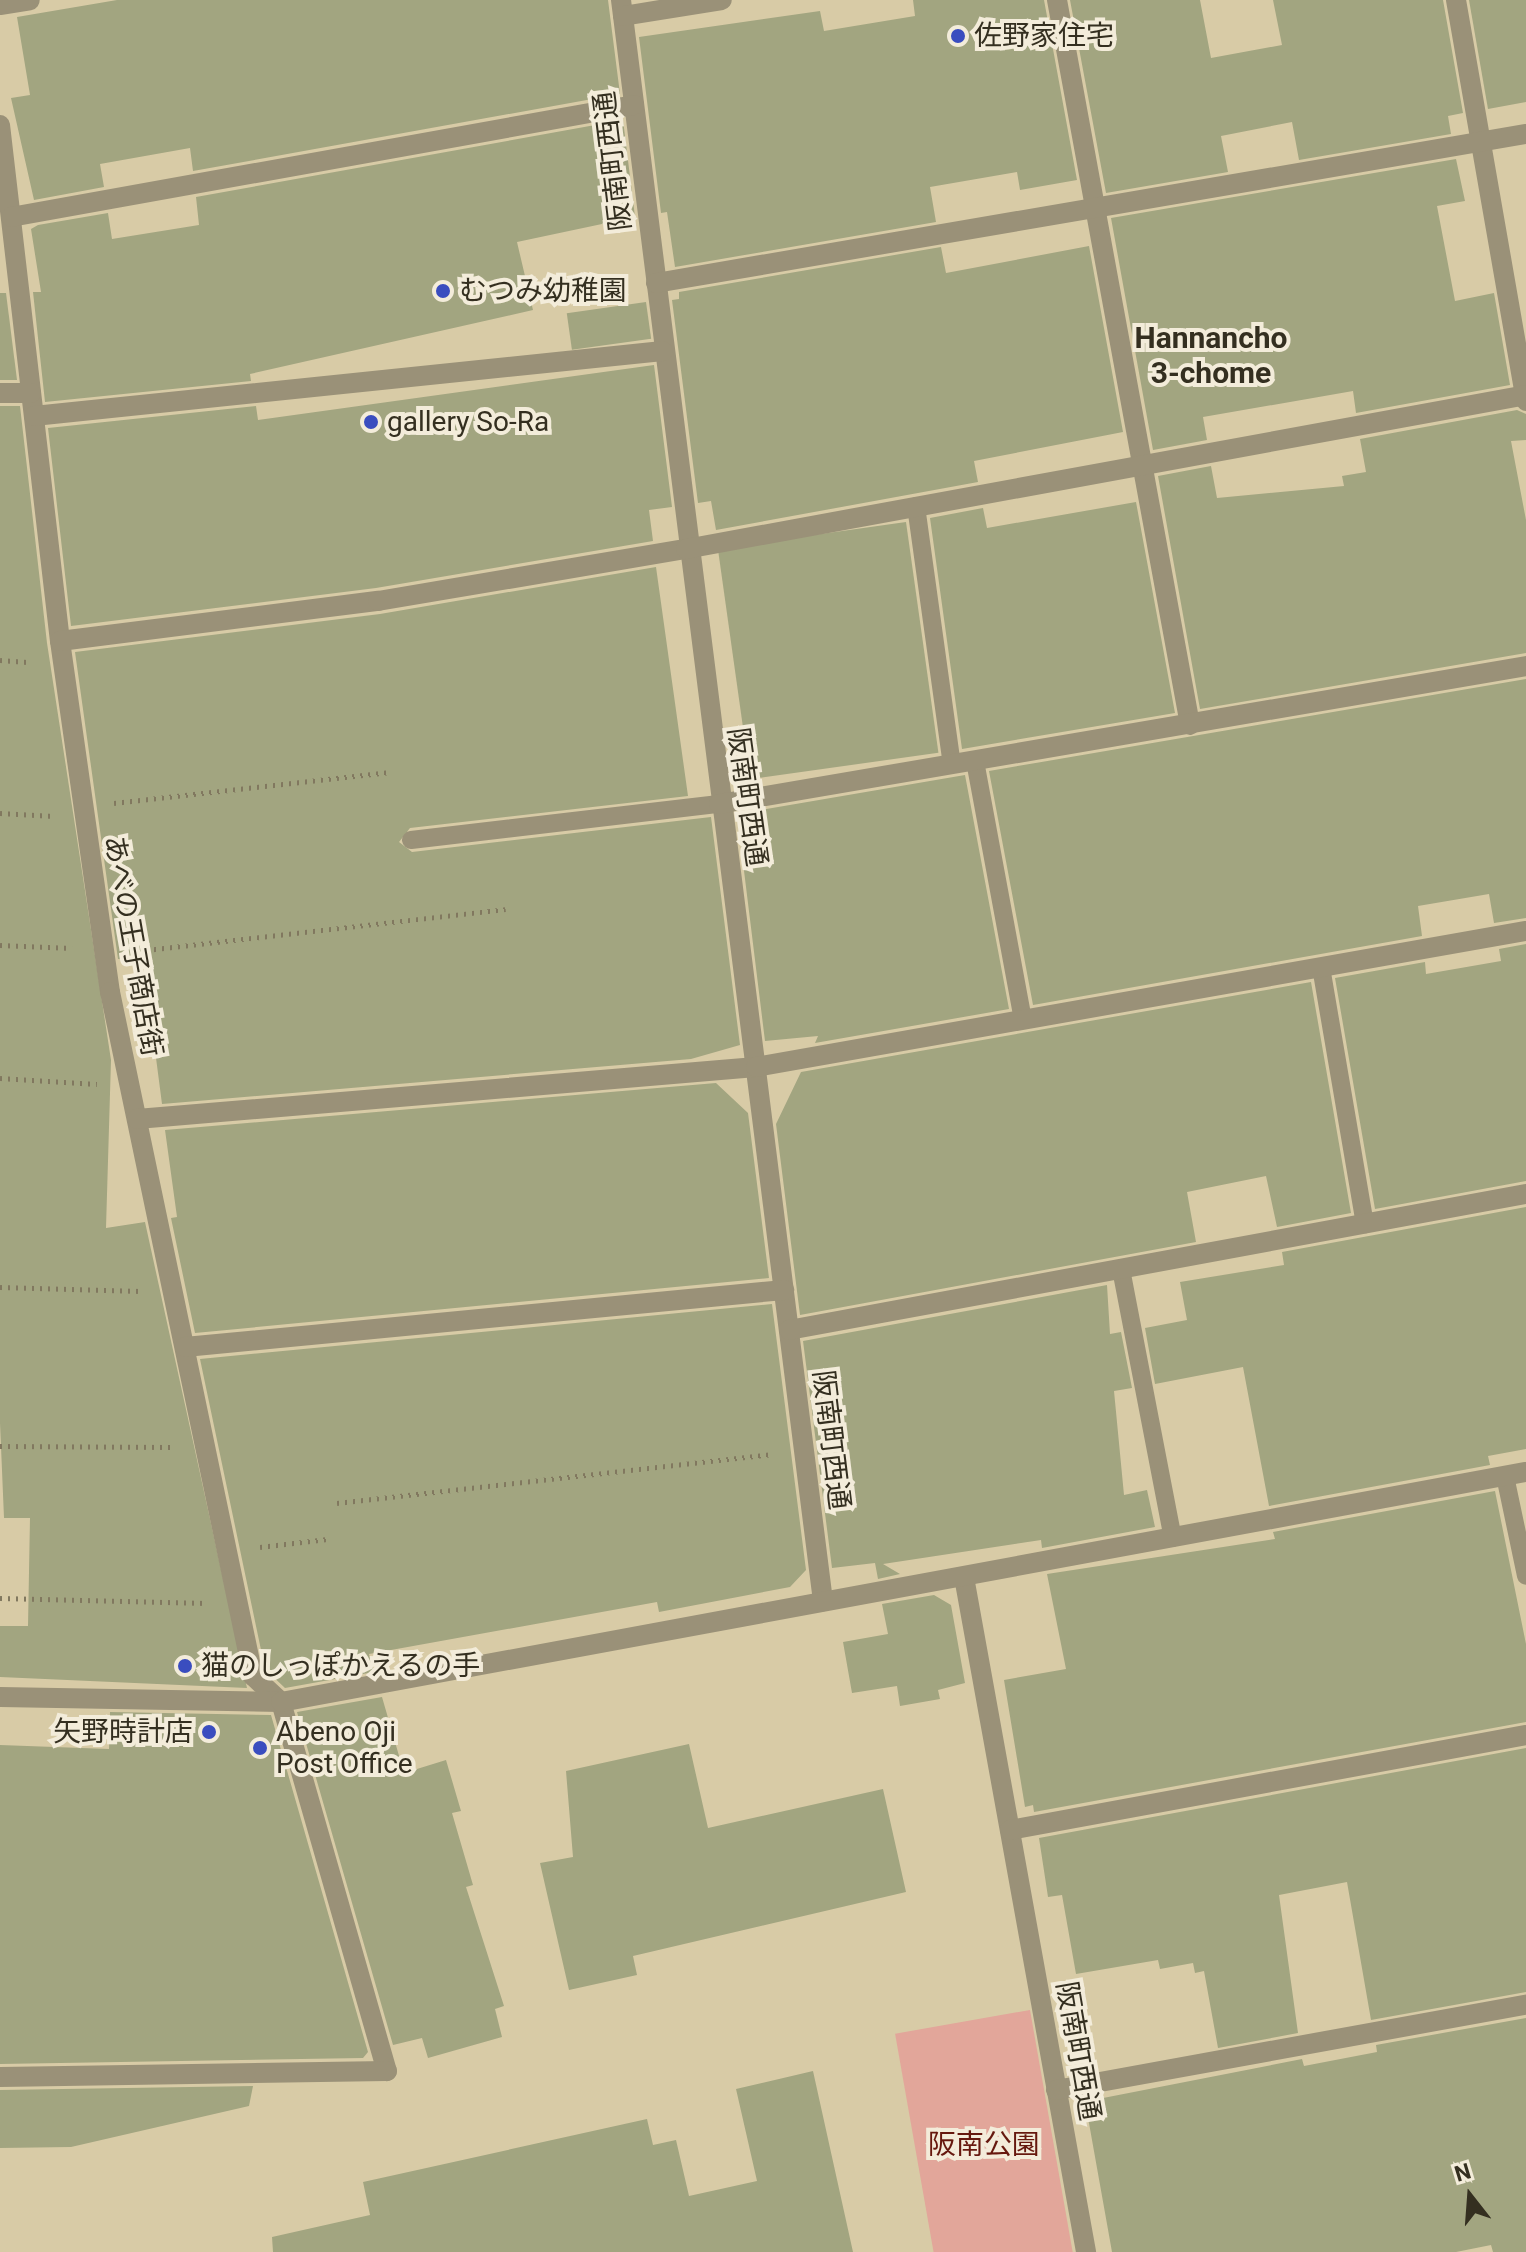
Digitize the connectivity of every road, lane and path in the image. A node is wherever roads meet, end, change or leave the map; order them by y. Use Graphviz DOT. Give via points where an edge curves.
graph roads {
  1 [pos="30,0"];
  2 [pos="722,0"];
  3 [pos="1057,0"];
  4 [pos="1456,0"];
  5 [pos="0,5"];
  6 [pos="622,8"];
  7 [pos="634,105"];
  8 [pos="0,125"];
  9 [pos="1526,134"];
  10 [pos="1482,143"];
  11 [pos="1094,205"];
  12 [pos="11,217"];
  13 [pos="656,283"];
  14 [pos="663,351"];
  15 [pos="0,393"];
  16 [pos="31,393"];
  17 [pos="1526,397"];
  18 [pos="34,416"];
  19 [pos="1143,465"];
  20 [pos="916,506"];
  21 [pos="686,549"];
  22 [pos="60,641"];
  23 [pos="1526,666"];
  24 [pos="1190,725"];
  25 [pos="975,761"];
  26 [pos="952,765"];
  27 [pos="390,772"];
  28 [pos="719,804"];
  29 [pos="82,812"];
  30 [pos="0,813"];
  31 [pos="411,840"];
  32 [pos="506,909"];
  33 [pos="1526,931"];
  34 [pos="0,945"];
  35 [pos="103,949"];
  36 [pos="1321,967"];
  37 [pos="1023,1019"];
  38 [pos="756,1067"];
  39 [pos="0,1078"];
  40 [pos="130,1087"];
  41 [pos="137,1119"];
  42 [pos="1526,1194"];
  43 [pos="1365,1224"];
  44 [pos="1121,1269"];
  45 [pos="0,1287"];
  46 [pos="784,1290"];
  47 [pos="174,1292"];
  48 [pos="789,1330"];
  49 [pos="185,1347"];
  50 [pos="0,1446"];
  51 [pos="206,1447"];
  52 [pos="804,1451"];
  53 [pos="1516,1474"];
  54 [pos="337,1503"];
  55 [pos="1173,1538"];
  56 [pos="328,1539"];
  57 [pos="227,1550"];
  58 [pos="1526,1576"];
  59 [pos="964,1577"];
  60 [pos="0,1598"];
  61 [pos="823,1601"];
  62 [pos="238,1604"];
  63 [pos="0,1697"];
  64 [pos="281,1702"];
  65 [pos="1526,1735"];
  66 [pos="1010,1830"];
  67 [pos="1526,2005"];
  68 [pos="0,2077"];
  69 [pos="1056,2090"];
  70 [pos="1086,2252"];
  1 -- 5 [label="street"];
  2 -- 6 [label="street"];
  3 -- 11 [label="street"];
  4 -- 10 [label="street"];
  6 -- 7 [label="street, 阪南町西通"];
  7 -- 12 [label="street"];
  7 -- 13 [label="street, 阪南町西通"];
  8 -- 12 [label="street, あべの王子商店街"];
  9 -- 10 [label="street"];
  10 -- 11 [label="street"];
  10 -- 17 [label="street"];
  11 -- 13 [label="street"];
  11 -- 19 [label="street"];
  12 -- 16 [label="street, あべの王子商店街"];
  13 -- 14 [label="street, 阪南町西通"];
  14 -- 18 [label="street"];
  14 -- 21 [label="street, 阪南町西通"];
  15 -- 16 [label="street"];
  16 -- 18 [label="street, あべの王子商店街"];
  17 -- 19 [label="street"];
  18 -- 22 [label="street, あべの王子商店街"];
  19 -- 20 [label="street"];
  19 -- 24 [label="street"];
  20 -- 21 [label="street"];
  20 -- 26 [label="lane"];
  21 -- 22 [label="street" via="378,601"];
  21 -- 28 [label="street, 阪南町西通"];
  22 -- 29 [label="street, あべの王子商店街"];
  23 -- 24 [label="street"];
  24 -- 25 [label="street"];
  25 -- 26 [label="street"];
  25 -- 37 [label="lane"];
  26 -- 28 [label="street"];
  27 -- 29 [label="path"];
  28 -- 31 [label="lane"];
  28 -- 38 [label="street, 阪南町西通"];
  29 -- 30 [label="path"];
  29 -- 35 [label="street, あべの王子商店街"];
  32 -- 35 [label="path" via="125,953"];
  33 -- 36 [label="street"];
  34 -- 35 [label="path"];
  35 -- 40 [label="street, あべの王子商店街"];
  36 -- 37 [label="street"];
  36 -- 43 [label="lane"];
  37 -- 38 [label="street"];
  38 -- 41 [label="street"];
  38 -- 46 [label="street, 阪南町西通"];
  39 -- 40 [label="path"];
  40 -- 41 [label="street, あべの王子商店街"];
  41 -- 47 [label="street, あべの王子商店街"];
  42 -- 43 [label="street"];
  43 -- 44 [label="street"];
  44 -- 48 [label="street"];
  44 -- 55 [label="lane"];
  45 -- 47 [label="path"];
  46 -- 48 [label="street, 阪南町西通"];
  46 -- 49 [label="street"];
  47 -- 49 [label="street, あべの王子商店街"];
  48 -- 52 [label="street, 阪南町西通"];
  49 -- 51 [label="street, あべの王子商店街"];
  50 -- 51 [label="path"];
  51 -- 57 [label="street, あべの王子商店街"];
  52 -- 54 [label="path"];
  52 -- 61 [label="street, 阪南町西通"];
  53 -- 55 [label="street"];
  53 -- 58 [label="lane"];
  55 -- 59 [label="street"];
  56 -- 57 [label="path"];
  57 -- 62 [label="street, あべの王子商店街"];
  59 -- 61 [label="street"];
  59 -- 66 [label="street, 阪南町西通"];
  60 -- 62 [label="path"];
  61 -- 64 [label="street"];
  62 -- 64 [label="street, あべの王子商店街" via="253,1676"];
  63 -- 64 [label="street"];
  64 -- 68 [label="street" via="387,2071"];
  65 -- 66 [label="street"];
  66 -- 69 [label="street, 阪南町西通"];
  67 -- 69 [label="street"];
  69 -- 70 [label="street, 阪南町西通"];
}
